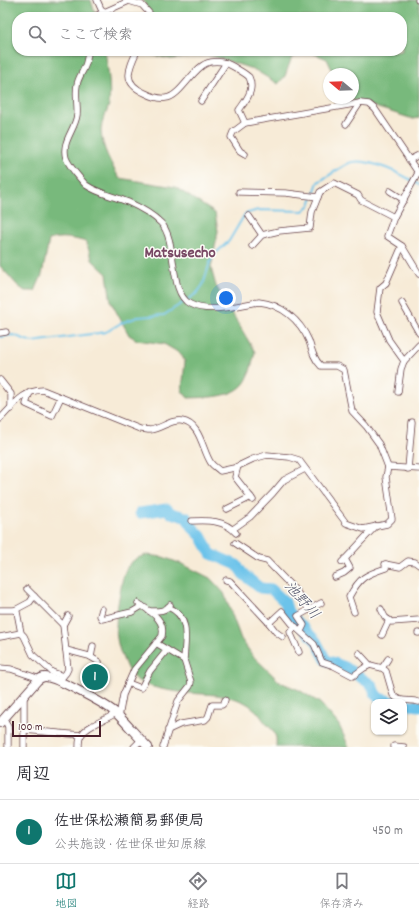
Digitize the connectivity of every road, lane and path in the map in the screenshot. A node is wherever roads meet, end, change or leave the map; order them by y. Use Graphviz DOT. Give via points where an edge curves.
graph roads {
  1 [pos="98,0"];
  2 [pos="105,12"];
  3 [pos="148,12"];
  4 [pos="87,56"];
  5 [pos="135,56"];
  6 [pos="226,63"];
  7 [pos="201,101"];
  8 [pos="360,103"];
  9 [pos="245,123"];
  10 [pos="346,124"];
  11 [pos="245,154"];
  12 [pos="419,155"];
  13 [pos="409,160"];
  14 [pos="419,174"];
  15 [pos="390,191"];
  16 [pos="239,192"];
  17 [pos="318,197"];
  18 [pos="404,200"];
  19 [pos="249,216"];
  20 [pos="394,217"];
  21 [pos="262,235"];
  22 [pos="252,246"];
  23 [pos="402,246"];
  24 [pos="419,274"];
  25 [pos="402,303"];
  26 [pos="419,333"];
  27 [pos="418,348"];
  28 [pos="404,361"];
  29 [pos="0,380"];
  30 [pos="30,392"];
  31 [pos="398,392"];
  32 [pos="61,397"];
  33 [pos="10,409"];
  34 [pos="0,419"];
  35 [pos="412,422"];
  36 [pos="238,466"];
  37 [pos="388,467"];
  38 [pos="305,469"];
  39 [pos="408,469"];
  40 [pos="419,470"];
  41 [pos="227,509"];
  42 [pos="192,521"];
  43 [pos="376,526"];
  44 [pos="235,543"];
  45 [pos="419,565"];
  46 [pos="335,577"];
  47 [pos="226,580"];
  48 [pos="27,589"];
  49 [pos="34,596"];
  50 [pos="321,603"];
  51 [pos="102,609"];
  52 [pos="381,609"];
  53 [pos="0,610"];
  54 [pos="15,610"];
  55 [pos="309,610"];
  56 [pos="149,611"];
  57 [pos="354,612"];
  58 [pos="68,616"];
  59 [pos="389,620"];
  60 [pos="419,620"];
  61 [pos="269,623"];
  62 [pos="63,625"];
  63 [pos="298,629"];
  64 [pos="20,634"];
  65 [pos="382,635"];
  66 [pos="0,637"];
  67 [pos="283,637"];
  68 [pos="156,643"];
  69 [pos="93,646"];
  70 [pos="66,650"];
  71 [pos="167,650"];
  72 [pos="299,652"];
  73 [pos="359,653"];
  74 [pos="91,657"];
  75 [pos="388,659"];
  76 [pos="184,660"];
  77 [pos="99,662"];
  78 [pos="370,665"];
  79 [pos="0,668"];
  80 [pos="382,668"];
  81 [pos="40,679"];
  82 [pos="61,679"];
  83 [pos="128,683"];
  84 [pos="24,695"];
  85 [pos="225,700"];
  86 [pos="419,702"];
  87 [pos="117,715"];
  88 [pos="2,720"];
  89 [pos="24,730"];
  90 [pos="168,730"];
  91 [pos="81,735"];
  92 [pos="141,740"];
  93 [pos="8,747"];
  94 [pos="24,747"];
  95 [pos="79,747"];
  96 [pos="134,747"];
  97 [pos="148,747"];
  98 [pos="163,747"];
  99 [pos="394,747"];
  100 [pos="404,747"];
  1 -- 2 [label="street"];
  2 -- 3 [label="street" via="129,1 142,5"];
  4 -- 37 [label="street" via="77,84 77,116 65,149 68,163 86,184 97,191 129,202 162,224 168,235 176,282 190,304 212,309 259,302 277,307 291,315 308,339 318,363 321,366 337,366 344,370 352,411 379,444"];
  5 -- 6 [label="street" via="129,79 135,89 150,96 166,98 173,96 207,62"];
  6 -- 7 [label="street"];
  6 -- 9 [label="street" via="249,78 252,85 239,110"];
  8 -- 9 [label="street"];
  8 -- 10 [label="street"];
  8 -- 13 [label="street" via="369,104 375,109"];
  9 -- 11 [label="street" via="233,132 231,137"];
  12 -- 13 [label="street"];
  13 -- 14 [label="street"];
  14 -- 18 [label="street"];
  15 -- 18 [label="street"];
  16 -- 17 [label="street"];
  17 -- 20 [label="street" via="320,192 334,183"];
  17 -- 21 [label="street" via="312,212 310,228"];
  18 -- 20 [label="street"];
  19 -- 21 [label="street"];
  20 -- 23 [label="street" via="387,236"];
  21 -- 22 [label="street"];
  23 -- 24 [label="street"];
  23 -- 28 [label="street" via="386,283 380,288 377,312 389,340"];
  25 -- 26 [label="street"];
  27 -- 28 [label="street"];
  28 -- 31 [label="street"];
  29 -- 33 [label="street" via="11,394"];
  30 -- 32 [label="street" via="43,390"];
  30 -- 32 [label="street" via="26,404 52,416"];
  30 -- 33 [label="street"];
  32 -- 36 [label="street" via="140,429 150,430 175,421 190,423 196,429 212,464 220,471"];
  33 -- 34 [label="street"];
  35 -- 39 [label="street"];
  36 -- 38 [label="street" via="267,455 298,460"];
  36 -- 41 [label="street" via="235,477 252,498"];
  37 -- 39 [label="street"];
  37 -- 43 [label="street" via="386,477 392,520"];
  38 -- 42 [label="street" via="280,483 234,531 226,525 209,520"];
  38 -- 43 [label="street" via="346,523 363,529"];
  39 -- 40 [label="street"];
  43 -- 46 [label="street" via="343,561 350,568"];
  44 -- 55 [label="street" via="259,559 267,561 297,592"];
  45 -- 57 [label="street" via="408,561 400,567 389,564 386,568 366,575 349,597"];
  47 -- 61 [label="street" via="230,581"];
  48 -- 49 [label="street"];
  49 -- 54 [label="street" via="30,602"];
  49 -- 62 [label="street"];
  50 -- 55 [label="street"];
  51 -- 56 [label="street" via="102,619 132,612 140,604"];
  52 -- 59 [label="street"];
  53 -- 54 [label="street"];
  54 -- 64 [label="street"];
  55 -- 63 [label="street" via="298,616 304,625"];
  56 -- 68 [label="street" via="157,617 164,630"];
  56 -- 76 [label="street" via="160,611 170,606 184,621"];
  58 -- 62 [label="street"];
  59 -- 60 [label="street"];
  59 -- 65 [label="street"];
  61 -- 63 [label="street" via="282,611"];
  61 -- 67 [label="street"];
  62 -- 70 [label="street"];
  63 -- 72 [label="street" via="290,632"];
  63 -- 78 [label="street" via="314,644 322,662 326,664 353,676"];
  64 -- 66 [label="street"];
  64 -- 82 [label="street" via="24,636 33,655"];
  68 -- 71 [label="street"];
  68 -- 83 [label="street" via="134,670"];
  69 -- 74 [label="street"];
  70 -- 74 [label="street"];
  70 -- 82 [label="street" via="68,669"];
  71 -- 76 [label="street"];
  71 -- 83 [label="street" via="150,671 141,688"];
  73 -- 78 [label="street"];
  74 -- 77 [label="street"];
  75 -- 80 [label="street"];
  76 -- 90 [label="street" via="191,682 178,701"];
  78 -- 80 [label="street"];
  79 -- 81 [label="street"];
  80 -- 86 [label="street" via="386,672 395,698"];
  81 -- 82 [label="main road"];
  81 -- 84 [label="main road"];
  82 -- 87 [label="main road"];
  83 -- 87 [label="street"];
  84 -- 88 [label="main road"];
  84 -- 89 [label="street"];
  85 -- 90 [label="street" via="222,705 212,705 205,720 180,724"];
  87 -- 91 [label="street" via="95,724"];
  87 -- 92 [label="main road"];
  88 -- 93 [label="street" via="8,728"];
  89 -- 91 [label="street"];
  89 -- 94 [label="street"];
  90 -- 98 [label="street"];
  91 -- 95 [label="street"];
  92 -- 96 [label="street"];
  92 -- 97 [label="main road"];
  99 -- 100 [label="street"];
}
